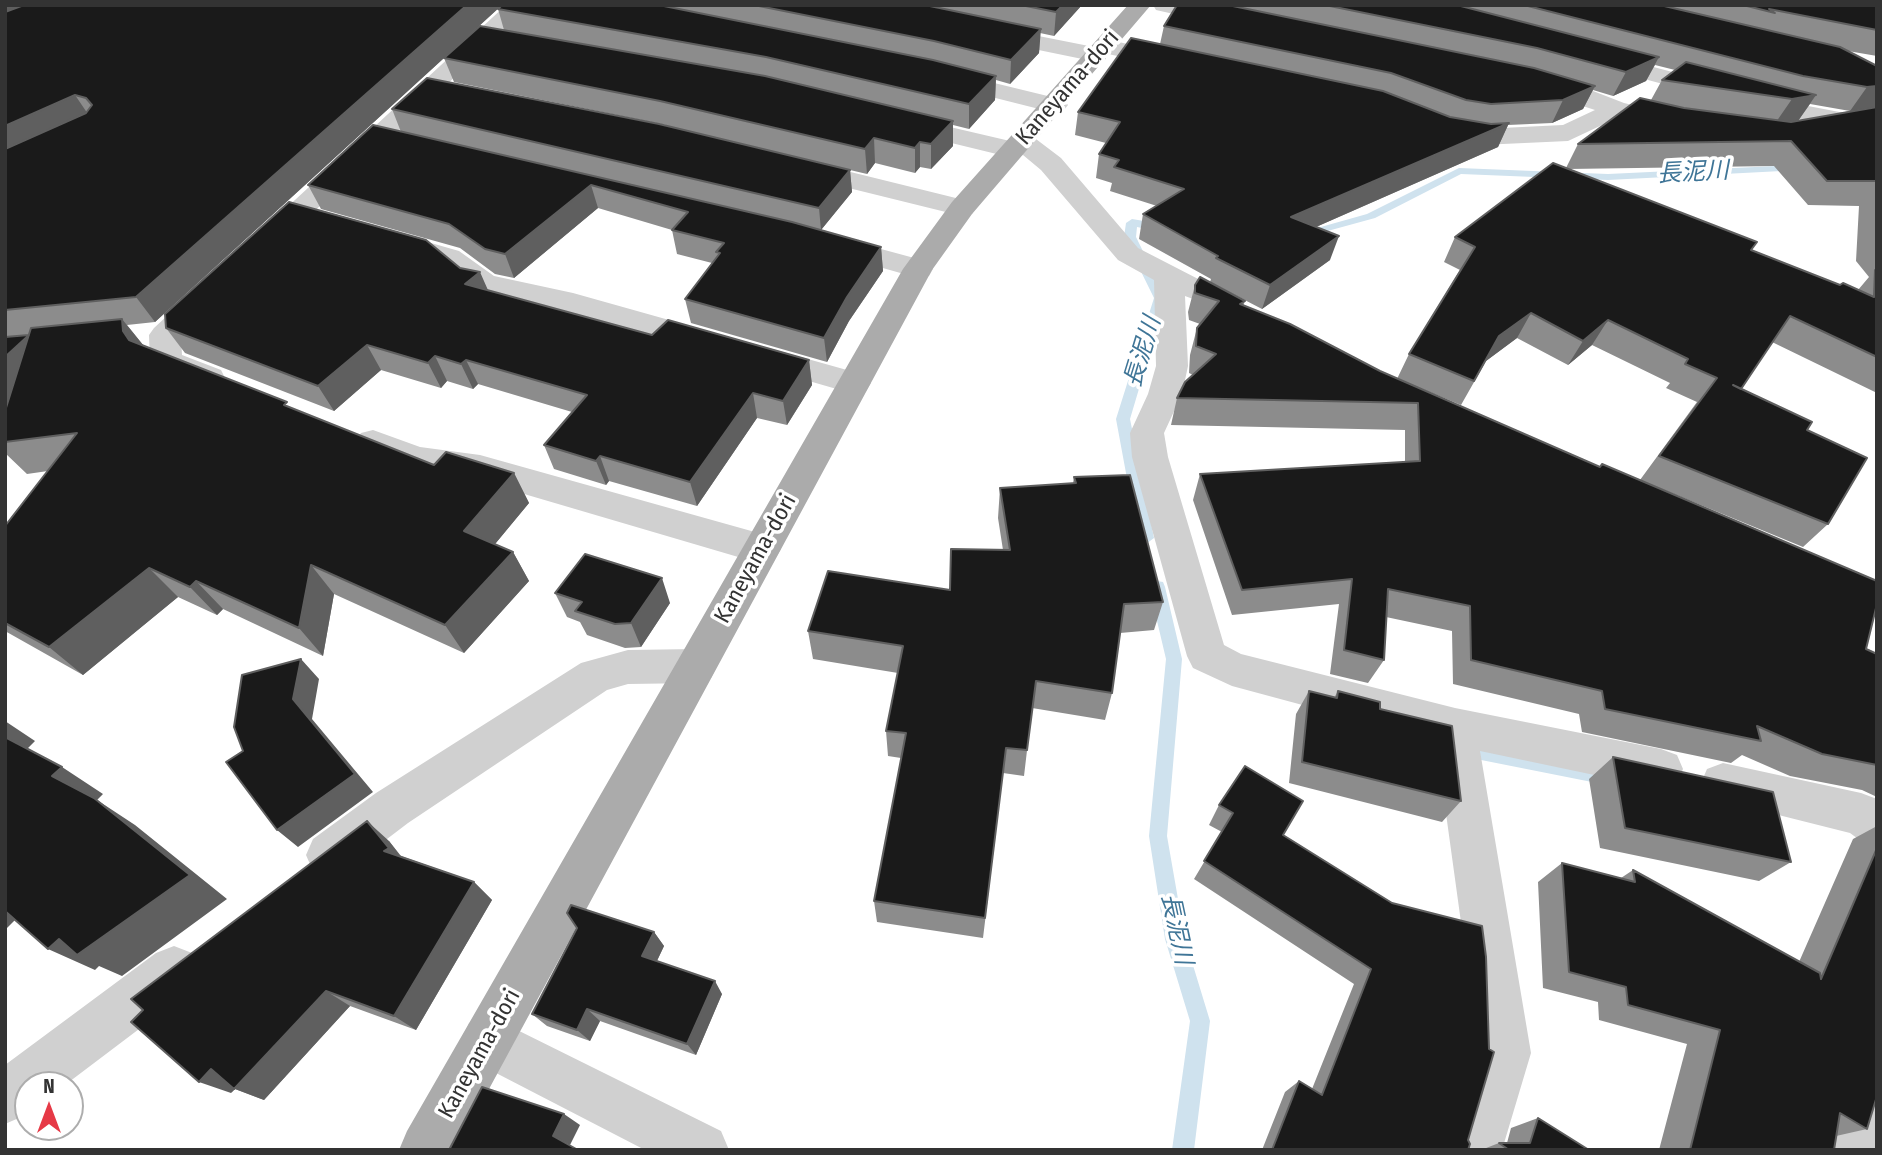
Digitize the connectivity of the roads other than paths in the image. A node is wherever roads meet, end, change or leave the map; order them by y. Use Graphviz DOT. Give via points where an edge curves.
graph roads {
  1 [pos="519,5"];
  2 [pos="1140,5"];
  3 [pos="1164,5"];
  4 [pos="1253,25"];
  5 [pos="964,28"];
  6 [pos="1101,50"];
  7 [pos="1579,55"];
  8 [pos="1193,65"];
  9 [pos="921,72"];
  10 [pos="1514,78"];
  11 [pos="1055,104"];
  12 [pos="1616,109"];
  13 [pos="877,117"];
  14 [pos="1877,117"];
  15 [pos="1427,121"];
  16 [pos="1850,122"];
  17 [pos="1694,124"];
  18 [pos="1786,134"];
  19 [pos="1018,146"];
  20 [pos="781,163"];
  21 [pos="962,208"];
  22 [pos="296,214"];
  23 [pos="334,224"];
  24 [pos="373,235"];
  25 [pos="804,237"];
  26 [pos="918,269"];
  27 [pos="1169,276"];
  28 [pos="1216,301"];
  29 [pos="854,383"];
  30 [pos="241,391"];
  31 [pos="341,430"];
  32 [pos="762,549"];
  33 [pos="697,666"];
  34 [pos="1455,727"];
  35 [pos="1877,826"];
  36 [pos="292,883"];
  37 [pos="204,949"];
  38 [pos="487,1041"];
  39 [pos="1877,1094"];
  40 [pos="5,1098"];
  41 [pos="426,1150"];
  42 [pos="702,1150"];
  43 [pos="1475,1150"];
  44 [pos="1852,1150"];
  1 -- 22 [label="street" via="494,41 443,91 390,140"];
  2 -- 6 [label="main road, Kaneyama-dori"];
  3 -- 4 [label="street"];
  5 -- 6 [label="street"];
  6 -- 8 [label="street"];
  6 -- 11 [label="main road, Kaneyama-dori"];
  7 -- 16 [label="street"];
  9 -- 11 [label="street"];
  10 -- 12 [label="street"];
  11 -- 19 [label="main road, Kaneyama-dori"];
  12 -- 15 [label="street" via="1568,133 1481,137"];
  12 -- 17 [label="street"];
  13 -- 19 [label="street"];
  14 -- 16 [label="street"];
  16 -- 18 [label="street"];
  19 -- 21 [label="main road, Kaneyama-dori"];
  19 -- 27 [label="street" via="1051,164 1128,254"];
  20 -- 21 [label="street"];
  21 -- 26 [label="main road, Kaneyama-dori"];
  22 -- 23 [label="street"];
  22 -- 30 [label="street" via="236,270 152,336 166,361"];
  24 -- 29 [label="street" via="449,257 484,284 562,300"];
  25 -- 26 [label="street"];
  26 -- 29 [label="main road, Kaneyama-dori"];
  27 -- 28 [label="street"];
  27 -- 34 [label="street" via="1172,366 1147,433 1207,656 1232,669"];
  29 -- 32 [label="main road, Kaneyama-dori"];
  31 -- 32 [label="street" via="416,459 480,468"];
  32 -- 33 [label="main road, Kaneyama-dori"];
  33 -- 36 [label="street" via="628,667 596,676 392,808"];
  33 -- 38 [label="main road, Kaneyama-dori"];
  34 -- 35 [label="street" via="1860,814"];
  34 -- 43 [label="street" via="1505,1052"];
  37 -- 40 [label="street"];
  38 -- 41 [label="main road, Kaneyama-dori"];
  38 -- 42 [label="street"];
  39 -- 44 [label="street" via="1856,1129"];
}
